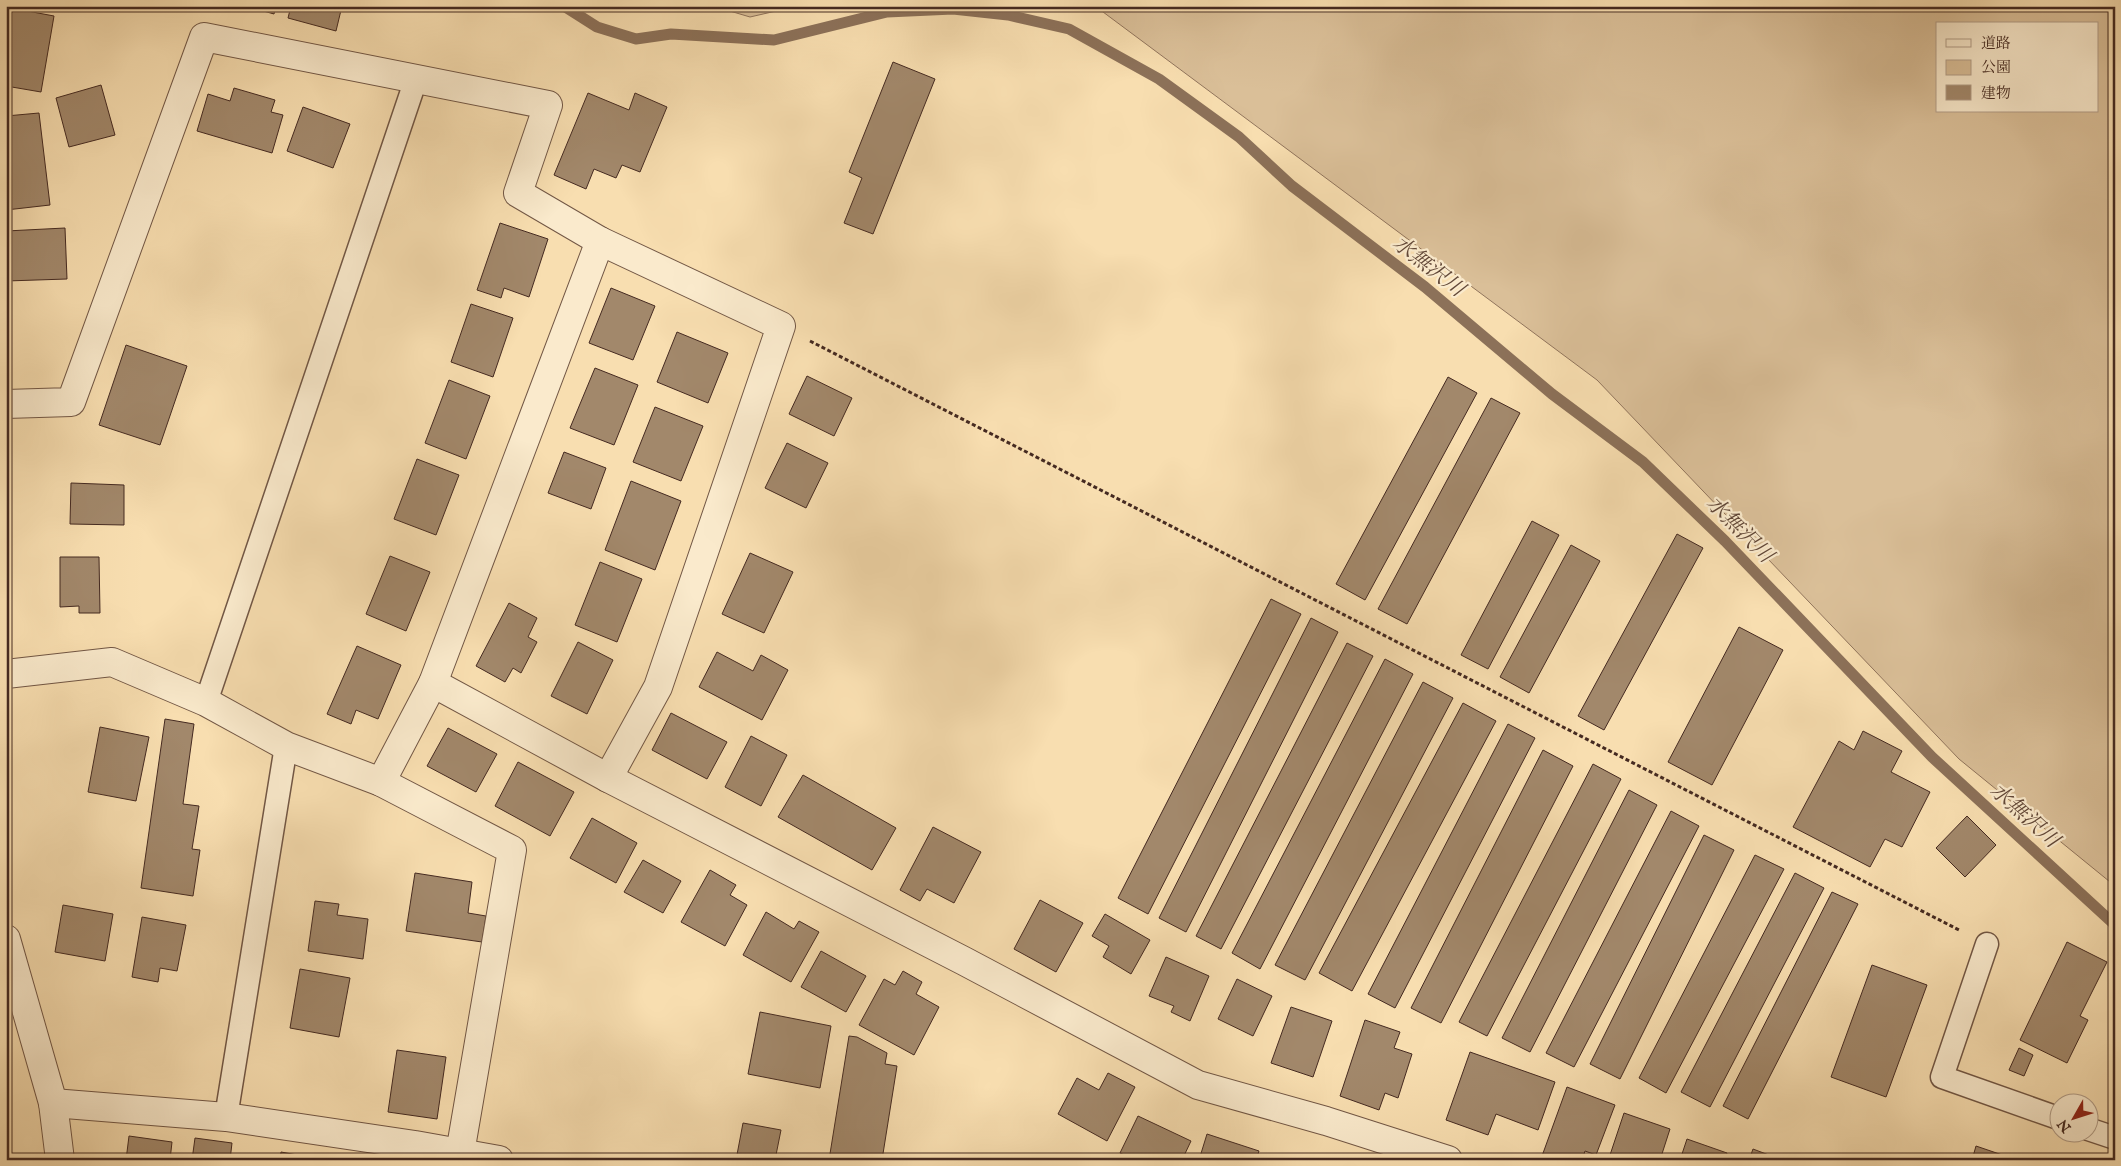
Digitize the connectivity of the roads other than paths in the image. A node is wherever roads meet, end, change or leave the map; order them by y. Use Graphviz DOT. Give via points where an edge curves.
graph roads {
  1 [pos="416,79"];
  2 [pos="600,241"];
  3 [pos="6,404"];
  4 [pos="6,674"];
  5 [pos="433,683"];
  6 [pos="206,702"];
  7 [pos="286,746"];
  8 [pos="608,778"];
  9 [pos="381,782"];
  10 [pos="6,939"];
  11 [pos="1988,944"];
  12 [pos="53,1103"];
  13 [pos="2048,1114"];
  14 [pos="226,1117"];
  15 [pos="2098,1132"];
  16 [pos="2115,1138"];
  17 [pos="414,1152"];
  18 [pos="460,1153"];
  19 [pos="60,1160"];
  20 [pos="499,1160"];
  21 [pos="1448,1160"];
  1 -- 2 [label="street" via="548,106 518,193"];
  1 -- 3 [label="street" via="204,37 71,402"];
  1 -- 6 [label="lane"];
  2 -- 5 [label="street"];
  2 -- 8 [label="street" via="780,326 658,687"];
  4 -- 6 [label="street" via="112,662"];
  5 -- 8 [label="street"];
  5 -- 9 [label="street"];
  6 -- 7 [label="street"];
  7 -- 9 [label="street"];
  7 -- 14 [label="lane"];
  8 -- 21 [label="street" via="1198,1085"];
  9 -- 18 [label="street" via="512,850"];
  10 -- 12 [label="street"];
  11 -- 13 [label="lane" via="1942,1077"];
  12 -- 14 [label="street"];
  12 -- 19 [label="street"];
  14 -- 17 [label="street"];
  15 -- 16 [label="lane"];
  17 -- 18 [label="street"];
  18 -- 20 [label="street"];
}
